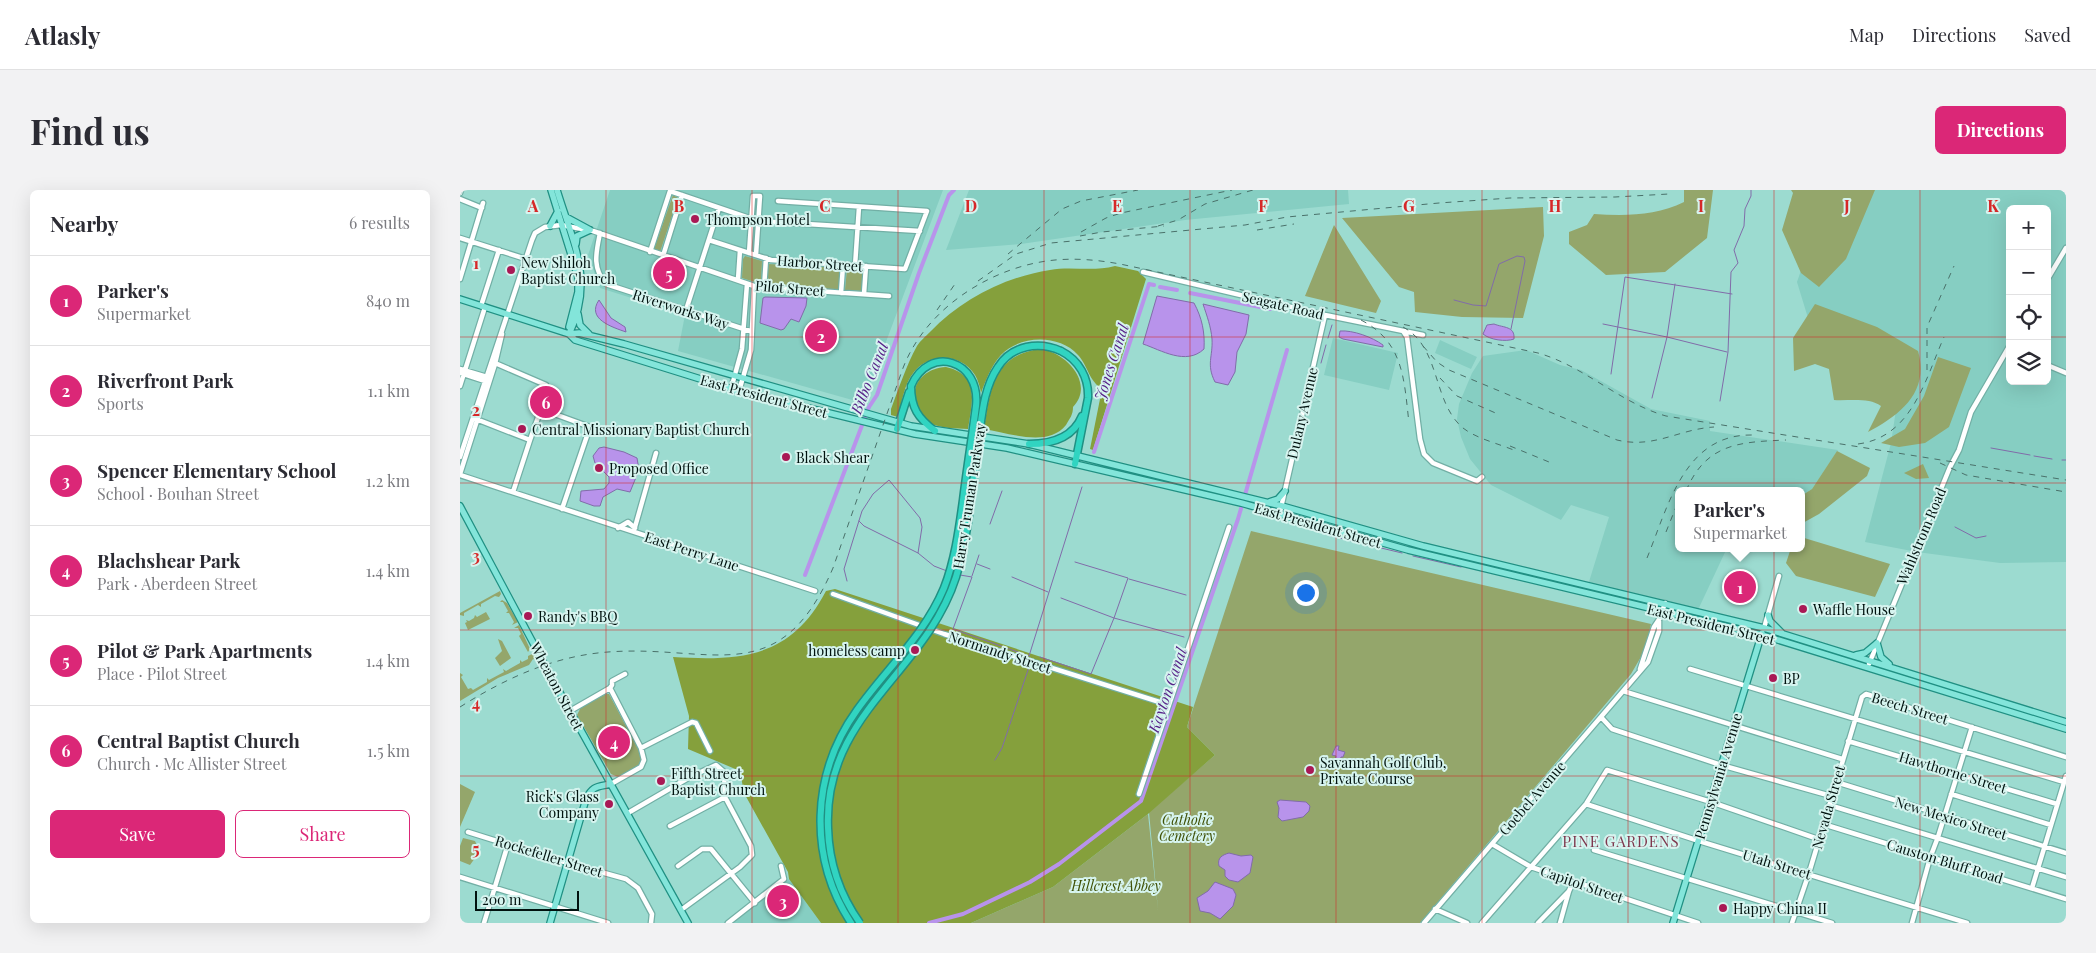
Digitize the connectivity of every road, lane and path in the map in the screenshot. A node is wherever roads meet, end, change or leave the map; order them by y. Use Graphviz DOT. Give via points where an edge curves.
graph roads {
  1 [pos="551,190"];
  2 [pos="557,190"];
  3 [pos="670,191"];
  4 [pos="682,195"];
  5 [pos="460,199"];
  6 [pos="778,201"];
  7 [pos="859,207"];
  8 [pos="719,208"];
  9 [pos="558,211"];
  10 [pos="565,215"];
  11 [pos="752,218"];
  12 [pos="758,221"];
  13 [pos="550,226"];
  14 [pos="565,226"];
  15 [pos="858,227"];
  16 [pos="590,230"];
  17 [pos="920,231"];
  18 [pos="600,233"];
  19 [pos="460,238"];
  20 [pos="708,240"];
  21 [pos="472,242"];
  22 [pos="2066,248"];
  23 [pos="499,250"];
  24 [pos="740,250"];
  25 [pos="650,252"];
  26 [pos="749,253"];
  27 [pos="756,255"];
  28 [pos="663,256"];
  29 [pos="526,258"];
  30 [pos="766,258"];
  31 [pos="843,266"];
  32 [pos="855,266"];
  33 [pos="866,266"];
  34 [pos="700,267"];
  35 [pos="581,268"];
  36 [pos="1143,272"];
  37 [pos="2051,273"];
  38 [pos="460,279"];
  39 [pos="738,280"];
  40 [pos="747,284"];
  41 [pos="754,287"];
  42 [pos="764,288"];
  43 [pos="841,293"];
  44 [pos="864,294"];
  45 [pos="890,296"];
  46 [pos="460,299"];
  47 [pos="483,306"];
  48 [pos="686,310"];
  49 [pos="578,312"];
  50 [pos="508,314"];
  51 [pos="1326,315"];
  52 [pos="502,329"];
  53 [pos="744,329"];
  54 [pos="750,331"];
  55 [pos="1404,331"];
  56 [pos="569,334"];
  57 [pos="1423,335"];
  58 [pos="591,336"];
  59 [pos="2006,353"];
  60 [pos="495,363"];
  61 [pos="2051,367"];
  62 [pos="460,369"];
  63 [pos="464,373"];
  64 [pos="2066,373"];
  65 [pos="734,377"];
  66 [pos="742,379"];
  67 [pos="487,380"];
  68 [pos="460,386"];
  69 [pos="911,386"];
  70 [pos="731,389"];
  71 [pos="739,391"];
  72 [pos="1088,398"];
  73 [pos="541,408"];
  74 [pos="475,419"];
  75 [pos="898,426"];
  76 [pos="935,431"];
  77 [pos="530,440"];
  78 [pos="1029,444"];
  79 [pos="656,454"];
  80 [pos="1076,456"];
  81 [pos="462,459"];
  82 [pos="1075,464"];
  83 [pos="460,474"];
  84 [pos="1482,477"];
  85 [pos="1285,491"];
  86 [pos="513,492"];
  87 [pos="1244,500"];
  88 [pos="1269,502"];
  89 [pos="460,506"];
  90 [pos="1281,509"];
  91 [pos="562,510"];
  92 [pos="460,515"];
  93 [pos="470,527"];
  94 [pos="1229,527"];
  95 [pos="618,528"];
  96 [pos="1330,528"];
  97 [pos="1360,529"];
  98 [pos="635,530"];
  99 [pos="1779,576"];
  100 [pos="815,591"];
  101 [pos="833,594"];
  102 [pos="1665,603"];
  103 [pos="1663,611"];
  104 [pos="1768,615"];
  105 [pos="1764,628"];
  106 [pos="1784,634"];
  107 [pos="1762,635"];
  108 [pos="1877,643"];
  109 [pos="1850,655"];
  110 [pos="1870,660"];
  111 [pos="1867,667"];
  112 [pos="1894,668"];
  113 [pos="1690,669"];
  114 [pos="625,674"];
  115 [pos="1744,686"];
  116 [pos="610,688"];
  117 [pos="1623,691"];
  118 [pos="1169,705"];
  119 [pos="570,711"];
  120 [pos="1602,717"];
  121 [pos="1854,720"];
  122 [pos="2066,722"];
  123 [pos="1734,726"];
  124 [pos="1972,727"];
  125 [pos="2066,730"];
  126 [pos="1848,741"];
  127 [pos="641,748"];
  128 [pos="710,751"];
  129 [pos="1964,752"];
  130 [pos="2066,757"];
  131 [pos="1842,759"];
  132 [pos="1721,765"];
  133 [pos="1957,774"];
  134 [pos="2066,776"];
  135 [pos="1836,782"];
  136 [pos="2064,782"];
  137 [pos="612,784"];
  138 [pos="1139,794"];
  139 [pos="1951,794"];
  140 [pos="1831,796"];
  141 [pos="725,797"];
  142 [pos="1711,802"];
  143 [pos="1586,804"];
  144 [pos="1829,804"];
  145 [pos="2057,804"];
  146 [pos="628,812"];
  147 [pos="1945,816"];
  148 [pos="1823,824"];
  149 [pos="2051,825"];
  150 [pos="670,826"];
  151 [pos="468,832"];
  152 [pos="1938,838"];
  153 [pos="1818,839"];
  154 [pos="1699,841"];
  155 [pos="508,844"];
  156 [pos="1492,844"];
  157 [pos="2045,847"];
  158 [pos="1594,850"];
  159 [pos="2066,853"];
  160 [pos="1930,858"];
  161 [pos="568,863"];
  162 [pos="678,866"];
  163 [pos="781,866"];
  164 [pos="1531,867"];
  165 [pos="2039,868"];
  166 [pos="732,873"];
  167 [pos="1809,873"];
  168 [pos="460,877"];
  169 [pos="2066,877"];
  170 [pos="1686,878"];
  171 [pos="1574,882"];
  172 [pos="494,888"];
  173 [pos="2032,888"];
  174 [pos="1569,891"];
  175 [pos="2066,899"];
  176 [pos="755,903"];
  177 [pos="555,906"];
  178 [pos="1917,908"];
  179 [pos="1435,909"];
  180 [pos="681,910"];
  181 [pos="1796,912"];
  182 [pos="1675,916"];
  183 [pos="484,923"];
  184 [pos="550,923"];
  185 [pos="608,923"];
  186 [pos="651,923"];
  187 [pos="688,923"];
  188 [pos="728,923"];
  189 [pos="850,923"];
  190 [pos="860,923"];
  191 [pos="1424,923"];
  192 [pos="1467,923"];
  193 [pos="1482,923"];
  194 [pos="1538,923"];
  195 [pos="1561,923"];
  196 [pos="1673,923"];
  197 [pos="1698,923"];
  198 [pos="1792,923"];
  199 [pos="1832,923"];
  200 [pos="1912,923"];
  201 [pos="1967,923"];
  1 -- 9 [label="main road"];
  2 -- 10 [label="main road"];
  3 -- 4 [label="street"];
  3 -- 25 [label="street"];
  4 -- 8 [label="street"];
  4 -- 28 [label="street"];
  5 -- 21 [label="street" via="483,205"];
  6 -- 7 [label="street"];
  7 -- 15 [label="street"];
  7 -- 17 [label="street" via="927,211"];
  8 -- 11 [label="street"];
  8 -- 20 [label="street"];
  9 -- 13 [label="main road"];
  9 -- 14 [label="main road"];
  10 -- 14 [label="main road"];
  10 -- 16 [label="main road"];
  11 -- 12 [label="street"];
  11 -- 12 [label="street" via="753,196 760,196"];
  11 -- 26 [label="street"];
  12 -- 15 [label="street"];
  12 -- 27 [label="street"];
  13 -- 14 [label="street, Pilot Street"];
  13 -- 29 [label="street" via="535,233"];
  14 -- 16 [label="street, Pilot Street"];
  14 -- 35 [label="main road"];
  14 -- 56 [label="main road" via="578,276"];
  15 -- 17 [label="street"];
  15 -- 32 [label="street"];
  16 -- 18 [label="street, Pilot Street"];
  16 -- 35 [label="main road" via="576,238"];
  17 -- 33 [label="street, Harbor Street" via="905,269"];
  18 -- 25 [label="street, Pilot Street"];
  18 -- 48 [label="street, Riverworks Way" via="595,265 606,284"];
  19 -- 21 [label="street"];
  20 -- 24 [label="street, Harbor Street"];
  20 -- 34 [label="street"];
  21 -- 23 [label="street"];
  21 -- 38 [label="street"];
  22 -- 37 [label="street"];
  23 -- 29 [label="street"];
  23 -- 47 [label="street"];
  24 -- 26 [label="street, Harbor Street"];
  24 -- 39 [label="street"];
  25 -- 28 [label="street, Pilot Street"];
  26 -- 27 [label="street, Harbor Street"];
  27 -- 30 [label="street, Harbor Street"];
  28 -- 34 [label="street, Pilot Street"];
  29 -- 50 [label="street"];
  30 -- 31 [label="street, Harbor Street"];
  30 -- 42 [label="street"];
  31 -- 32 [label="street, Harbor Street"];
  31 -- 43 [label="street"];
  32 -- 33 [label="street, Harbor Street"];
  33 -- 44 [label="street"];
  34 -- 39 [label="street, Pilot Street"];
  34 -- 48 [label="street"];
  35 -- 49 [label="main road" via="582,297"];
  36 -- 51 [label="street, Seagate Road"];
  39 -- 40 [label="street, Pilot Street"];
  40 -- 41 [label="street, Pilot Street"];
  40 -- 53 [label="street"];
  41 -- 42 [label="street, Pilot Street"];
  41 -- 54 [label="street"];
  42 -- 43 [label="street, Pilot Street"];
  43 -- 44 [label="street, Pilot Street"];
  44 -- 45 [label="street, Pilot Street"];
  46 -- 47 [label="main road, East President Street"];
  47 -- 50 [label="main road, East President Street"];
  47 -- 63 [label="street"];
  48 -- 53 [label="street, Riverworks Way"];
  49 -- 56 [label="main road"];
  49 -- 58 [label="main road" via="580,325"];
  50 -- 52 [label="street"];
  50 -- 56 [label="main road, East President Street"];
  51 -- 55 [label="street, Seagate Road"];
  51 -- 85 [label="street, Dulany Avenue"];
  52 -- 60 [label="street"];
  52 -- 67 [label="street"];
  53 -- 54 [label="street, Riverworks Way"];
  53 -- 65 [label="street"];
  54 -- 66 [label="street" via="751,350"];
  55 -- 57 [label="street, Seagate Road"];
  55 -- 84 [label="street" via="1424,454 1433,463 1476,481"];
  56 -- 58 [label="main road, East President Street"];
  56 -- 70 [label="main road, East President Street" via="575,340"];
  58 -- 65 [label="main road, East President Street"];
  59 -- 108 [label="street, Wahlstrom Road" via="1971,412 1959,450"];
  60 -- 67 [label="street"];
  60 -- 73 [label="street" via="546,385 539,405"];
  61 -- 64 [label="street"];
  62 -- 63 [label="street"];
  63 -- 67 [label="street"];
  63 -- 68 [label="street"];
  65 -- 66 [label="main road, East President Street"];
  65 -- 70 [label="street"];
  66 -- 71 [label="street"];
  66 -- 75 [label="main road, East President Street" via="874,415"];
  67 -- 74 [label="street"];
  69 -- 75 [label="highway"];
  69 -- 76 [label="highway" via="914,409 919,418"];
  69 -- 189 [label="highway, Harry Truman Parkway, bridge" via="926,367 938,362 950,363 973,379 977,392 976,406 957,540 944,587 914,641 843,731 824,781 820,821 824,860 831,886"];
  70 -- 71 [label="main road, East President Street"];
  71 -- 75 [label="main road, East President Street" via="858,420"];
  72 -- 78 [label="highway" via="1081,419 1067,434 1048,443"];
  72 -- 80 [label="highway"];
  72 -- 190 [label="highway, Harry Truman Parkway, bridge" via="1087,382 1071,357 1041,345 1022,348 1005,358 994,374 985,399 965,542 951,590 928,635 850,735 832,783 828,808 829,846 838,883"];
  73 -- 77 [label="street"];
  73 -- 91 [label="street" via="590,427"];
  74 -- 77 [label="street"];
  74 -- 81 [label="street"];
  75 -- 76 [label="main road, East President Street"];
  75 -- 82 [label="main road, East President Street" via="930,437 1007,448"];
  76 -- 78 [label="main road, East President Street"];
  77 -- 86 [label="street"];
  78 -- 80 [label="main road, East President Street"];
  79 -- 98 [label="street"];
  80 -- 82 [label="highway"];
  80 -- 87 [label="main road, East President Street"];
  81 -- 83 [label="street"];
  82 -- 87 [label="main road, East President Street"];
  83 -- 86 [label="street"];
  85 -- 88 [label="main road" via="1278,499"];
  85 -- 90 [label="street, Dulany Avenue"];
  86 -- 91 [label="street"];
  87 -- 88 [label="main road, East President Street"];
  87 -- 90 [label="main road, East President Street"];
  88 -- 90 [label="main road, East President Street"];
  89 -- 93 [label="main road, Wheaton Street"];
  90 -- 96 [label="main road, East President Street"];
  90 -- 97 [label="main road, East President Street"];
  91 -- 95 [label="street, East Perry Lane"];
  92 -- 93 [label="main road, Wheaton Street"];
  93 -- 119 [label="main road, Wheaton Street"];
  94 -- 118 [label="street"];
  95 -- 98 [label="street, East Perry Lane"];
  95 -- 98 [label="street" via="628,522"];
  96 -- 97 [label="main road" via="1353,533"];
  96 -- 103 [label="main road, East President Street"];
  97 -- 102 [label="main road, East President Street"];
  98 -- 100 [label="street, East Perry Lane"];
  99 -- 104 [label="street"];
  101 -- 118 [label="street, Normandy Street" via="944,634"];
  102 -- 103 [label="street, Goebel Avenue"];
  102 -- 105 [label="main road, East President Street"];
  103 -- 107 [label="main road, East President Street"];
  103 -- 117 [label="street, Goebel Avenue" via="1648,662"];
  104 -- 105 [label="street"];
  104 -- 106 [label="main road"];
  105 -- 106 [label="main road, East President Street"];
  105 -- 107 [label="main road, Pennsylvania Avenue"];
  106 -- 109 [label="main road, East President Street"];
  107 -- 111 [label="main road, East President Street"];
  107 -- 115 [label="main road, Pennsylvania Avenue"];
  108 -- 109 [label="main road" via="1860,656"];
  108 -- 110 [label="street, Wahlstrom Road"];
  108 -- 112 [label="main road" via="1881,657"];
  109 -- 110 [label="main road, East President Street"];
  110 -- 111 [label="street, Wahlstrom Road"];
  110 -- 112 [label="main road, East President Street"];
  111 -- 125 [label="main road, East President Street"];
  112 -- 122 [label="main road, East President Street"];
  113 -- 115 [label="street"];
  114 -- 116 [label="street" via="612,681"];
  115 -- 121 [label="street"];
  115 -- 123 [label="main road, Pennsylvania Avenue"];
  116 -- 119 [label="street"];
  116 -- 127 [label="street"];
  117 -- 120 [label="street, Goebel Avenue"];
  117 -- 123 [label="street"];
  118 -- 138 [label="street"];
  119 -- 137 [label="main road, Wheaton Street"];
  120 -- 132 [label="street" via="1612,729"];
  120 -- 156 [label="street, Goebel Avenue"];
  121 -- 124 [label="street, Beech Street" via="1866,694"];
  121 -- 126 [label="street, Nevada Street"];
  121 -- 129 [label="street"];
  123 -- 131 [label="street"];
  123 -- 132 [label="main road, Pennsylvania Avenue"];
  124 -- 129 [label="street"];
  124 -- 130 [label="street, Beech Street"];
  126 -- 131 [label="street, Nevada Street"];
  126 -- 133 [label="street, Hawthorne Street"];
  127 -- 128 [label="street" via="692,722 696,723"];
  127 -- 137 [label="street" via="644,765"];
  129 -- 133 [label="street"];
  129 -- 136 [label="street"];
  131 -- 135 [label="street, Nevada Street"];
  132 -- 140 [label="street"];
  132 -- 142 [label="main road, Pennsylvania Avenue"];
  133 -- 139 [label="street"];
  133 -- 145 [label="street, Hawthorne Street"];
  134 -- 136 [label="street"];
  135 -- 140 [label="street, Nevada Street"];
  135 -- 147 [label="street, New Mexico Street"];
  136 -- 145 [label="street"];
  137 -- 146 [label="main road, Wheaton Street"];
  137 -- 161 [label="main road" via="591,790"];
  139 -- 147 [label="street"];
  139 -- 149 [label="street"];
  140 -- 144 [label="street, Nevada Street"];
  141 -- 146 [label="street" via="724,772 716,765"];
  141 -- 150 [label="street"];
  141 -- 166 [label="street" via="753,851 749,859"];
  142 -- 143 [label="street" via="1608,770"];
  142 -- 153 [label="street"];
  142 -- 154 [label="main road, Pennsylvania Avenue"];
  143 -- 154 [label="street, Utah Street"];
  143 -- 164 [label="street"];
  144 -- 148 [label="street, Nevada Street"];
  144 -- 152 [label="street"];
  145 -- 149 [label="street"];
  146 -- 180 [label="main road, Wheaton Street"];
  147 -- 152 [label="street"];
  147 -- 157 [label="street, New Mexico Street"];
  148 -- 153 [label="street, Nevada Street"];
  148 -- 160 [label="street, Causton Bluff Road"];
  149 -- 157 [label="street"];
  151 -- 155 [label="street, Rockefeller Street"];
  152 -- 160 [label="street"];
  152 -- 165 [label="street"];
  153 -- 167 [label="street, Nevada Street"];
  154 -- 167 [label="street, Utah Street"];
  154 -- 170 [label="main road, Pennsylvania Avenue"];
  155 -- 161 [label="street, Rockefeller Street"];
  155 -- 172 [label="street"];
  156 -- 164 [label="street, Capitol Street"];
  156 -- 179 [label="street, Goebel Avenue"];
  157 -- 159 [label="street, New Mexico Street"];
  157 -- 165 [label="street"];
  158 -- 170 [label="street"];
  160 -- 173 [label="street, Causton Bluff Road"];
  160 -- 178 [label="street"];
  161 -- 177 [label="main road"];
  161 -- 186 [label="street, Rockefeller Street" via="629,881 638,888 652,914"];
  162 -- 166 [label="street" via="702,849 712,848"];
  163 -- 176 [label="street" via="784,879"];
  164 -- 171 [label="street, Capitol Street"];
  164 -- 193 [label="street"];
  165 -- 169 [label="street"];
  165 -- 173 [label="street"];
  166 -- 176 [label="street"];
  166 -- 180 [label="street"];
  167 -- 178 [label="street, Utah Street"];
  167 -- 181 [label="street, Nevada Street"];
  168 -- 172 [label="street"];
  170 -- 181 [label="street"];
  170 -- 182 [label="main road, Pennsylvania Avenue"];
  171 -- 174 [label="street"];
  171 -- 182 [label="street, Capitol Street"];
  172 -- 177 [label="street"];
  172 -- 183 [label="street"];
  173 -- 175 [label="street, Causton Bluff Road"];
  174 -- 194 [label="street"];
  174 -- 195 [label="street"];
  176 -- 188 [label="street"];
  177 -- 184 [label="main road"];
  177 -- 185 [label="street"];
  178 -- 200 [label="street"];
  178 -- 201 [label="street, Utah Street"];
  179 -- 191 [label="street, Goebel Avenue"];
  179 -- 192 [label="street"];
  180 -- 187 [label="main road, Wheaton Street"];
  181 -- 198 [label="street, Nevada Street"];
  181 -- 199 [label="street"];
  182 -- 196 [label="main road, Pennsylvania Avenue"];
  182 -- 197 [label="street, Capitol Street"];
}
